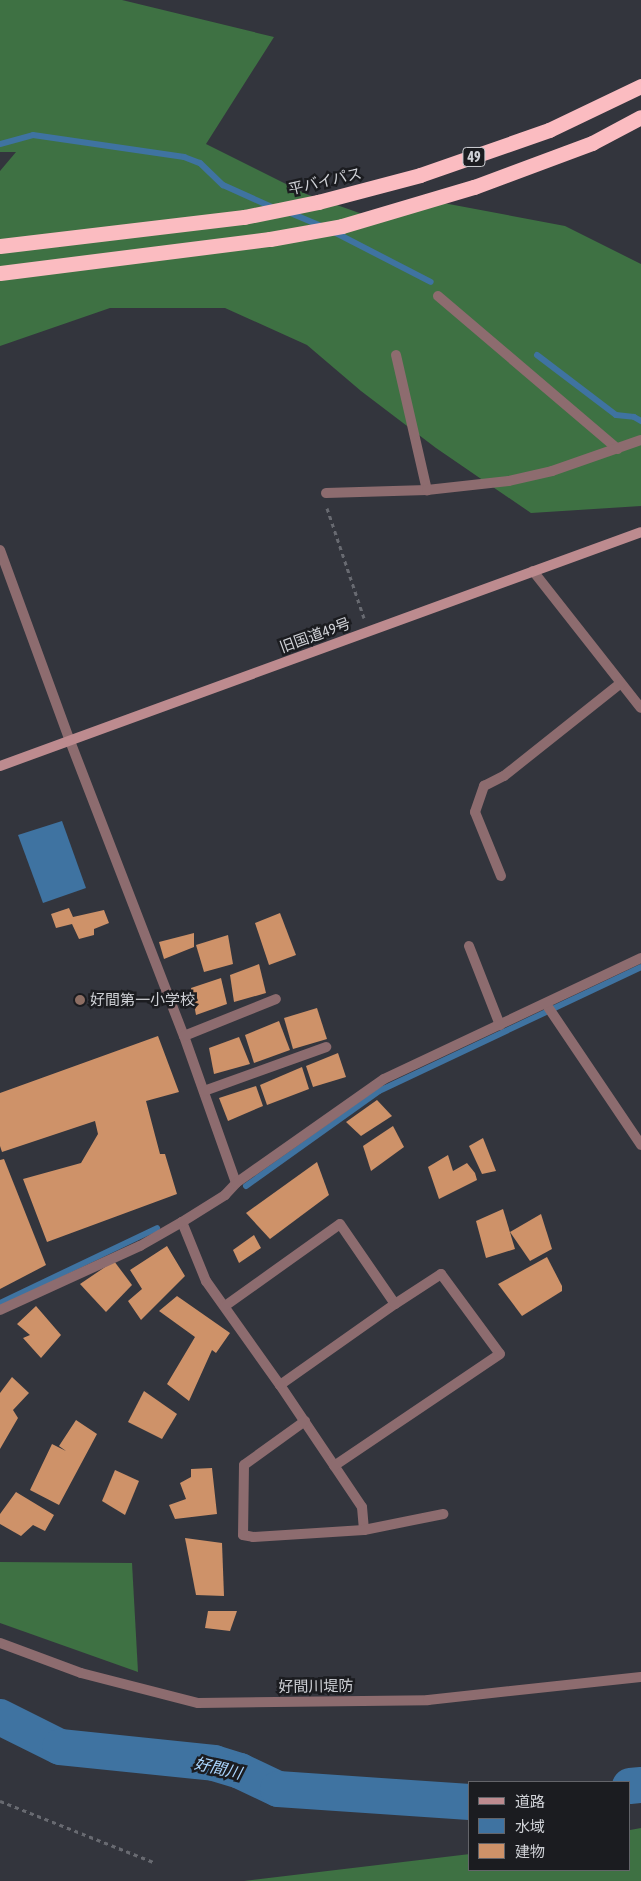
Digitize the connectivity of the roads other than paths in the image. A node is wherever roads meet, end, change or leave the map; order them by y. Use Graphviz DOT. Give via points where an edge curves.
graph roads {
  1 [pos="641,86"];
  2 [pos="641,116"];
  3 [pos="0,246"];
  4 [pos="0,274"];
  5 [pos="438,296"];
  6 [pos="396,355"];
  7 [pos="641,440"];
  8 [pos="618,449"];
  9 [pos="427,490"];
  10 [pos="326,493"];
  11 [pos="641,532"];
  12 [pos="0,550"];
  13 [pos="534,571"];
  14 [pos="621,683"];
  15 [pos="641,708"];
  16 [pos="70,741"];
  17 [pos="0,766"];
  18 [pos="500,876"];
  19 [pos="469,946"];
  20 [pos="641,958"];
  21 [pos="276,999"];
  22 [pos="549,1008"];
  23 [pos="500,1026"];
  24 [pos="184,1036"];
  25 [pos="326,1047"];
  26 [pos="204,1091"];
  27 [pos="641,1146"];
  28 [pos="236,1183"];
  29 [pos="182,1222"];
  30 [pos="395,1304"];
  31 [pos="225,1306"];
  32 [pos="0,1310"];
  33 [pos="280,1385"];
  34 [pos="305,1421"];
  35 [pos="334,1466"];
  36 [pos="443,1514"];
  37 [pos="364,1530"];
  38 [pos="0,1643"];
  39 [pos="641,1677"];
  1 -- 3 [label="highway, 平バイパス / 49" via="550,130 420,175 300,206"];
  2 -- 4 [label="highway, 49" via="592,142 474,187 342,226"];
  5 -- 8 [label="street"];
  6 -- 9 [label="street"];
  7 -- 8 [label="street"];
  8 -- 9 [label="street" via="552,471 509,481"];
  9 -- 10 [label="street"];
  11 -- 13 [label="street, 旧国道49号"];
  12 -- 16 [label="street"];
  13 -- 14 [label="street"];
  13 -- 16 [label="street, 旧国道49号"];
  14 -- 15 [label="street"];
  14 -- 18 [label="street" via="504,776 484,786 475,812"];
  16 -- 17 [label="street, 旧国道49号"];
  16 -- 24 [label="street"];
  19 -- 23 [label="street"];
  20 -- 22 [label="street"];
  21 -- 24 [label="street"];
  22 -- 23 [label="street"];
  22 -- 27 [label="street"];
  23 -- 28 [label="street" via="384,1079"];
  24 -- 26 [label="street"];
  25 -- 26 [label="street"];
  26 -- 28 [label="street"];
  28 -- 29 [label="street" via="225,1195"];
  29 -- 31 [label="street" via="206,1281"];
  29 -- 32 [label="street" via="140,1246"];
  30 -- 31 [label="street" via="340,1224"];
  30 -- 33 [label="street"];
  30 -- 35 [label="street" via="441,1274 500,1354"];
  31 -- 33 [label="street"];
  33 -- 34 [label="street"];
  34 -- 35 [label="street"];
  34 -- 37 [label="street" via="244,1465 242,1535"];
  35 -- 37 [label="street" via="362,1507"];
  36 -- 37 [label="street"];
  38 -- 39 [label="street, 好間川堤防" via="81,1673 198,1702 428,1700"];
}
